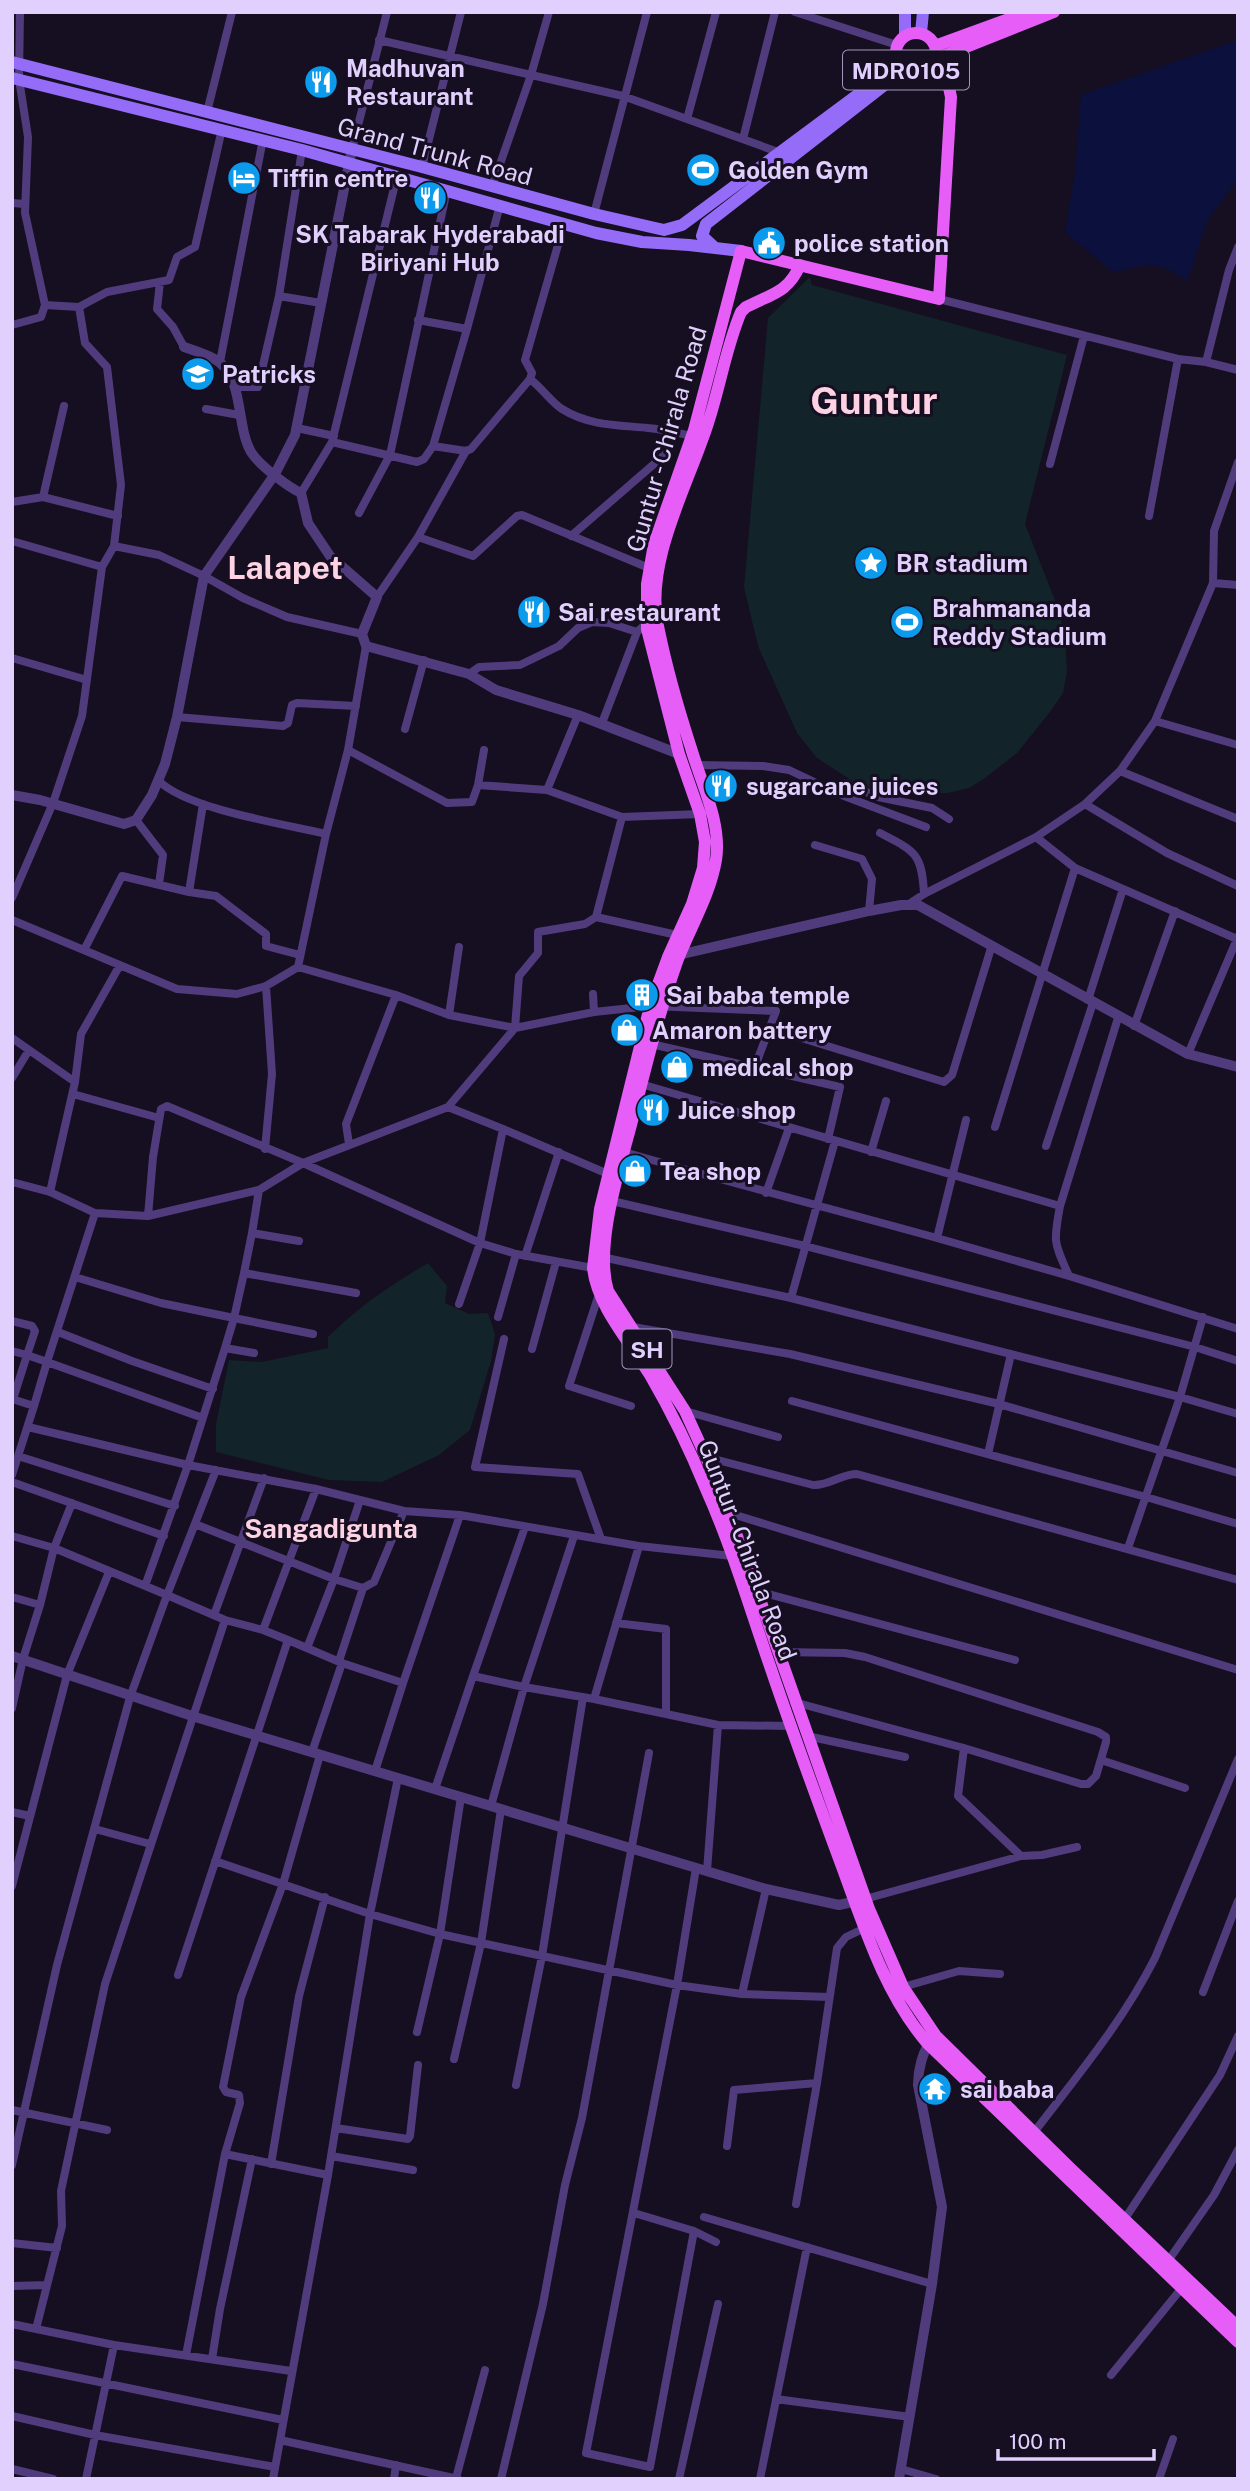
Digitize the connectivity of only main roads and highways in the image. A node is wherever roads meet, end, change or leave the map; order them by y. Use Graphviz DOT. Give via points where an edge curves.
graph roads {
  1 [pos="905,12"];
  2 [pos="923,12"];
  3 [pos="1028,12"];
  4 [pos="1055,12"];
  5 [pos="921,33"];
  6 [pos="901,40"];
  7 [pos="935,46"];
  8 [pos="934,62"];
  9 [pos="16,63"];
  10 [pos="902,66"];
  11 [pos="15,78"];
  12 [pos="715,248"];
  13 [pos="741,251"];
  14 [pos="800,265"];
  15 [pos="674,956"];
  16 [pos="656,1006"];
  17 [pos="597,1261"];
  18 [pos="860,1900"];
  19 [pos="932,2040"];
  20 [pos="1238,2327"];
  21 [pos="1238,2342"];
  1 -- 6 [label="main road, MDR0105"];
  2 -- 5 [label="main road, MDR0105"];
  3 -- 7 [label="main road"];
  4 -- 8 [label="main road"];
  5 -- 6 [label="main road, MDR0105"];
  5 -- 7 [label="main road, MDR0105"];
  6 -- 10 [label="main road, MDR0105" via="897,58"];
  7 -- 8 [label="main road, MDR0105"];
  8 -- 10 [label="main road, MDR0105" via="916,73"];
  8 -- 14 [label="main road" via="947,78 951,97 939,299"];
  9 -- 10 [label="main road, Grand Trunk Road / MDR0105" via="651,228 682,225"];
  10 -- 12 [label="main road, MDR0105" via="706,224 702,236"];
  11 -- 12 [label="main road, Grand Trunk Road" via="263,139 642,242"];
  12 -- 13 [label="main road, Grand Trunk Road"];
  13 -- 14 [label="main road"];
  13 -- 15 [label="main road, Guntur - Chirala Road / SH" via="692,436 658,529 642,627 705,842 703,867 677,935"];
  14 -- 15 [label="main road, Guntur - Chirala Road / SH" via="784,288 741,312 659,567 657,623 715,826 717,856 704,899"];
  15 -- 16 [label="main road, Guntur - Chirala Road / SH"];
  16 -- 17 [label="main road, Guntur - Chirala Road / SH" via="651,1044"];
  16 -- 17 [label="main road, Guntur - Chirala Road / SH" via="608,1174 600,1209"];
  17 -- 18 [label="main road, Guntur - Chirala Road / SH" via="608,1292 685,1411 706,1457 757,1591"];
  17 -- 18 [label="main road, Guntur - Chirala Road / SH" via="598,1294 650,1375 707,1489 791,1726"];
  18 -- 19 [label="main road, Guntur - Chirala Road / SH"];
  18 -- 19 [label="main road, Guntur - Chirala Road / SH" via="865,1928 891,1990 908,2018"];
  19 -- 20 [label="main road, Guntur - Chirala Road / SH" via="1035,2131"];
  19 -- 21 [label="main road, Guntur - Chirala Road / SH"];
}
